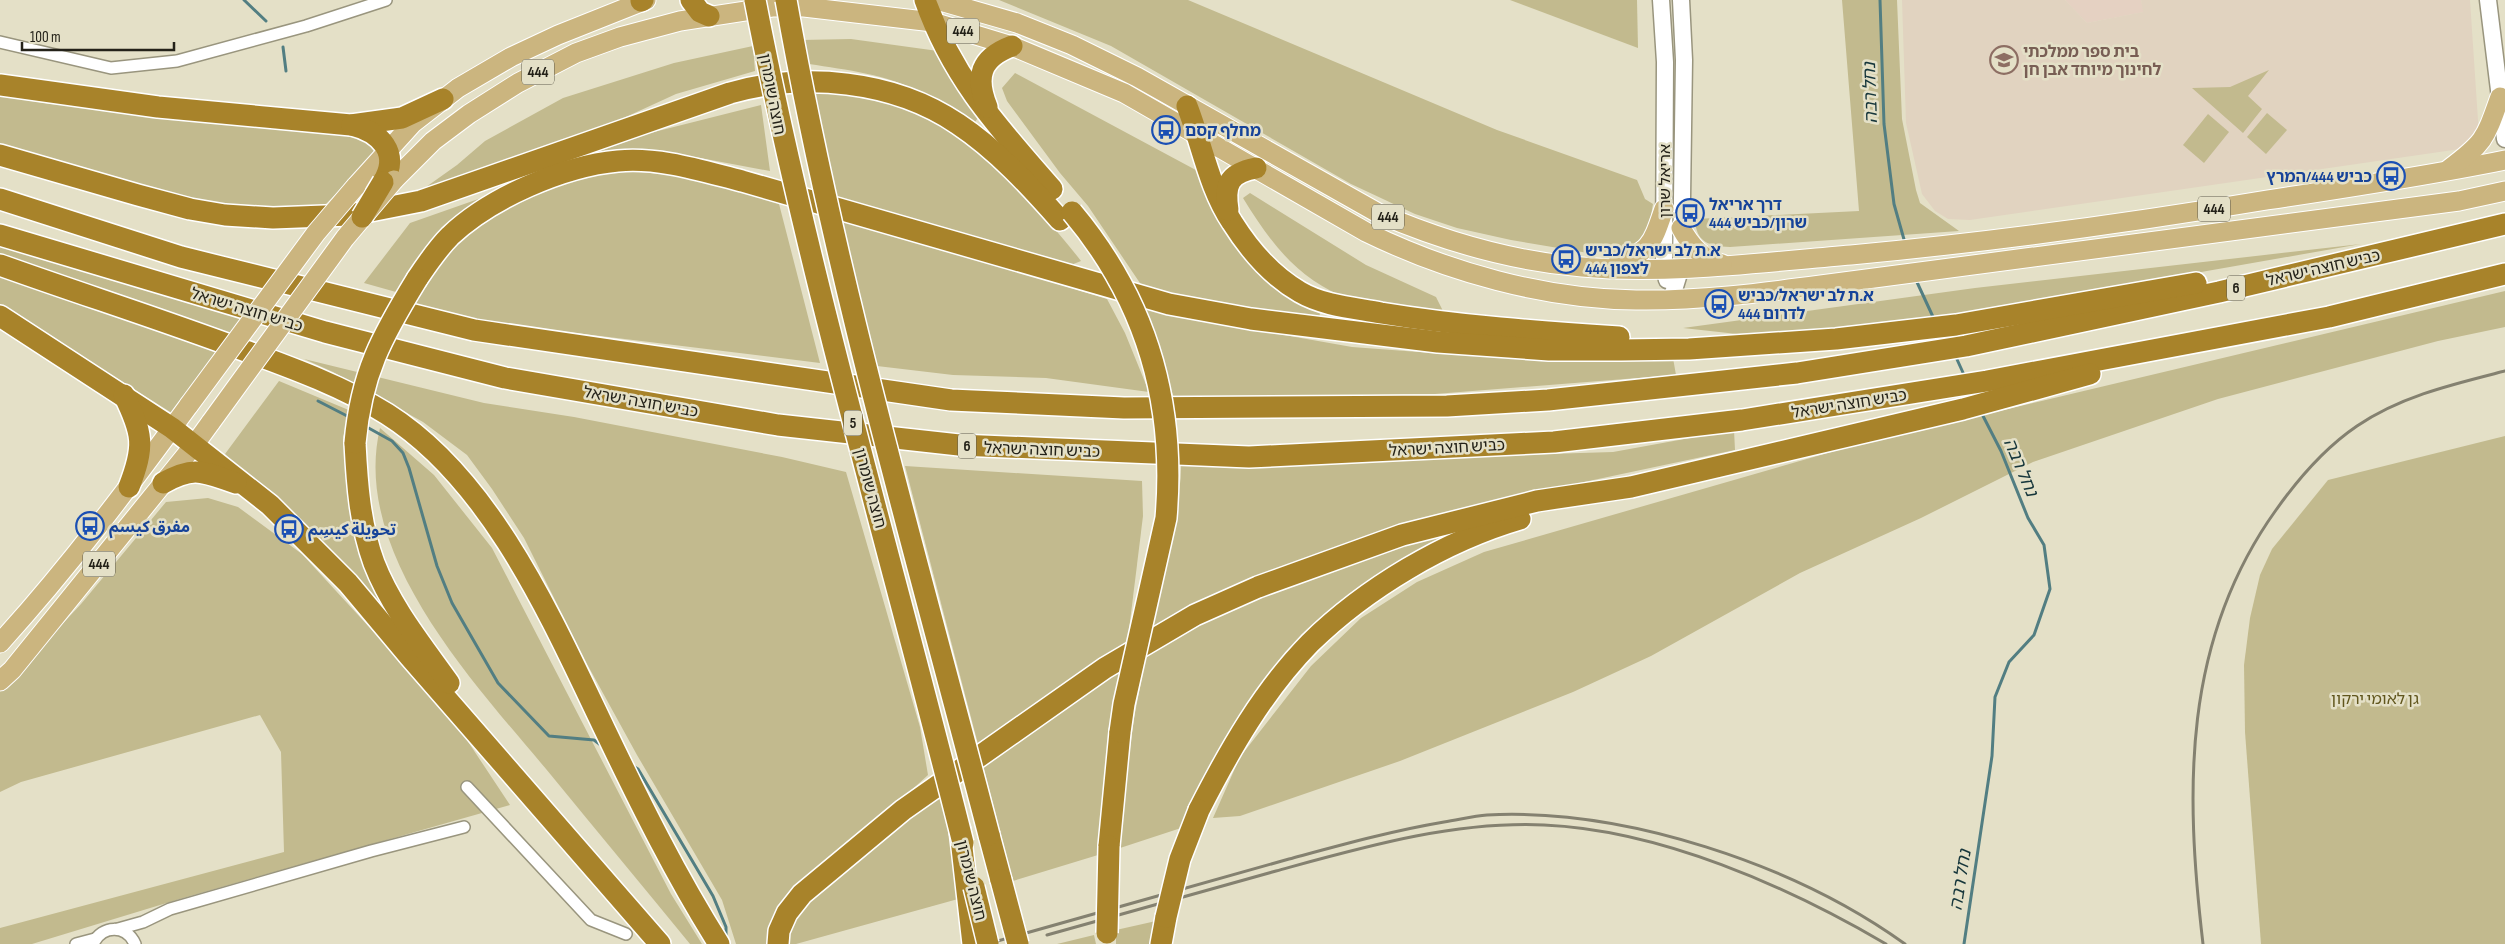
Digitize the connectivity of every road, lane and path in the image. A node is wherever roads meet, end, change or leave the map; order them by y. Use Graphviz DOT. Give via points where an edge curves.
graph roads {
  1 [pos="386,0"];
  2 [pos="643,0"];
  3 [pos="691,0"];
  4 [pos="755,0"];
  5 [pos="786,0"];
  6 [pos="925,0"];
  7 [pos="937,0"];
  8 [pos="966,0"];
  9 [pos="1661,0"];
  10 [pos="1681,0"];
  11 [pos="2488,0"];
  12 [pos="709,16"];
  13 [pos="933,22"];
  14 [pos="1017,24"];
  15 [pos="0,42"];
  16 [pos="1012,46"];
  17 [pos="0,85"];
  18 [pos="2500,97"];
  19 [pos="443,99"];
  20 [pos="1186,106"];
  21 [pos="351,124"];
  22 [pos="1198,134"];
  23 [pos="1004,135"];
  24 [pos="2505,140"];
  25 [pos="388,149"];
  26 [pos="0,155"];
  27 [pos="2505,160"];
  28 [pos="1256,168"];
  29 [pos="2445,172"];
  30 [pos="388,181"];
  31 [pos="2505,191"];
  32 [pos="0,199"];
  33 [pos="1664,209"];
  34 [pos="1066,216"];
  35 [pos="362,217"];
  36 [pos="1232,222"];
  37 [pos="2505,224"];
  38 [pos="1681,228"];
  39 [pos="0,236"];
  40 [pos="2450,238"];
  41 [pos="0,265"];
  42 [pos="1723,265"];
  43 [pos="1673,267"];
  44 [pos="1607,268"];
  45 [pos="2505,274"];
  46 [pos="1671,300"];
  47 [pos="0,316"];
  48 [pos="2230,335"];
  49 [pos="1772,343"];
  50 [pos="124,395"];
  51 [pos="172,428"];
  52 [pos="195,444"];
  53 [pos="163,484"];
  54 [pos="129,487"];
  55 [pos="248,487"];
  56 [pos="1631,487"];
  57 [pos="0,643"];
  58 [pos="0,681"];
  59 [pos="450,694"];
  60 [pos="467,787"];
  61 [pos="464,827"];
  62 [pos="971,888"];
  63 [pos="143,922"];
  64 [pos="118,929"];
  65 [pos="626,934"];
  66 [pos="1107,939"];
  67 [pos="94,942"];
  68 [pos="718,943"];
  69 [pos="76,944"];
  70 [pos="135,944"];
  71 [pos="660,944"];
  72 [pos="778,944"];
  73 [pos="973,944"];
  74 [pos="988,944"];
  75 [pos="1018,944"];
  76 [pos="1161,944"];
  1 -- 15 [label="street" via="306,26 186,58 130,66 111,68"];
  2 -- 19 [label="main road, 444" via="511,57"];
  3 -- 12 [label="highway" via="700,12"];
  4 -- 62 [label="highway, חוצה שומרון / 5, bridge" via="778,124 815,278"];
  5 -- 75 [label="highway, חוצה שומרון / 5, bridge" via="800,82 844,280"];
  6 -- 13 [label="highway"];
  7 -- 14 [label="main road, 444"];
  8 -- 14 [label="main road"];
  9 -- 33 [label="main road, אריאל שרון" via="1665,62"];
  10 -- 38 [label="main road, אריאל שרון" via="1684,97"];
  11 -- 18 [label="main road"];
  12 -- 13 [label="main road, 444" via="772,6"];
  12 -- 30 [label="main road, 444" via="620,37 576,53 518,83 433,141"];
  13 -- 16 [label="main road, 444"];
  13 -- 23 [label="highway" via="963,80"];
  14 -- 20 [label="main road, 444" via="1138,77"];
  16 -- 22 [label="main road, 444" via="1124,93"];
  16 -- 23 [label="highway" via="991,56 982,72 984,98"];
  17 -- 21 [label="highway" via="158,107"];
  18 -- 24 [label="main road"];
  18 -- 29 [label="main road" via="2481,143"];
  19 -- 21 [label="highway" via="402,118"];
  19 -- 25 [label="main road, 444"];
  20 -- 22 [label="highway"];
  20 -- 44 [label="main road, 444" via="1378,213 1417,230 1458,244 1520,258"];
  21 -- 25 [label="highway" via="376,136"];
  22 -- 28 [label="main road, 444"];
  22 -- 36 [label="highway" via="1216,192"];
  23 -- 34 [label="highway"];
  25 -- 30 [label="highway"];
  25 -- 51 [label="main road, 444, bridge" via="316,232"];
  26 -- 34 [label="highway" via="199,210 273,218 350,215 421,201 730,93 777,83 820,82 860,86 892,94 917,102 957,123 1010,164"];
  27 -- 29 [label="main road, 444"];
  28 -- 36 [label="highway" via="1240,172 1230,181 1226,195"];
  28 -- 46 [label="main road, 444" via="1366,232 1449,267 1566,294"];
  29 -- 42 [label="main road, 444" via="2114,225 1884,252"];
  30 -- 35 [label="highway, bridge"];
  31 -- 46 [label="main road, 444" via="2459,201 1928,273"];
  32 -- 40 [label="highway, כביש חוצה ישראל / 6" via="181,257 474,330 952,400 1124,408 1466,405 1548,400 1798,372 1966,346"];
  33 -- 43 [label="main road, אריאל שרון"];
  33 -- 44 [label="main road" via="1655,237 1643,253"];
  34 -- 66 [label="highway, bridge" via="1112,266 1130,300 1161,394 1168,438 1164,526 1120,732 1109,846"];
  35 -- 52 [label="main road, 444, bridge"];
  36 -- 49 [label="highway" via="1252,251 1274,274 1301,292 1340,306 1526,331"];
  37 -- 40 [label="highway, כביש חוצה ישראל / 6"];
  38 -- 42 [label="main road" via="1705,258"];
  38 -- 43 [label="main road, אריאל שרון"];
  39 -- 48 [label="highway, כביש חוצה ישראל / 6" via="325,332 506,378 778,425 959,445 1249,457 1554,442 1742,420 1987,381"];
  40 -- 49 [label="highway" via="1956,325"];
  41 -- 68 [label="highway" via="178,326 344,390 389,416 430,449 472,493 510,545 627,776"];
  42 -- 43 [label="main road, 444"];
  43 -- 44 [label="main road, 444"];
  43 -- 46 [label="main road, אריאל שרון"];
  45 -- 48 [label="highway, 6" via="2329,317"];
  47 -- 50 [label="highway"];
  48 -- 56 [label="highway" via="1995,401"];
  49 -- 59 [label="highway, bridge" via="1689,349 1549,350 1438,342 1251,319 1169,304 681,166 619,160 581,167 541,181 476,215 439,248 380,342 358,416 355,443 357,482 374,562 401,615"];
  50 -- 51 [label="highway"];
  50 -- 54 [label="highway" via="134,416 141,444 140,459"];
  51 -- 52 [label="highway"];
  51 -- 54 [label="main road, 444"];
  52 -- 53 [label="main road, 444"];
  52 -- 55 [label="highway"];
  53 -- 55 [label="highway" via="182,473 194,471"];
  53 -- 58 [label="main road, 444"];
  54 -- 57 [label="main road, 444" via="53,585"];
  55 -- 59 [label="highway" via="348,583"];
  56 -- 72 [label="highway" via="1537,501 1402,535 1313,566 1195,615 1105,668 903,810 802,894 787,913"];
  56 -- 76 [label="highway, bridge" via="1488,528 1452,544 1342,615 1309,644 1245,726 1198,810 1180,859"];
  59 -- 71 [label="highway" via="536,802"];
  60 -- 65 [label="street" via="591,920"];
  61 -- 63 [label="street" via="170,909"];
  62 -- 73 [label="highway"];
  62 -- 74 [label="highway, חוצה שומרון / 5, bridge"];
  63 -- 64 [label="street"];
  63 -- 70 [label="street"];
  64 -- 67 [label="street" via="105,930"];
  64 -- 70 [label="street" via="129,934"];
  67 -- 69 [label="street"];
}
